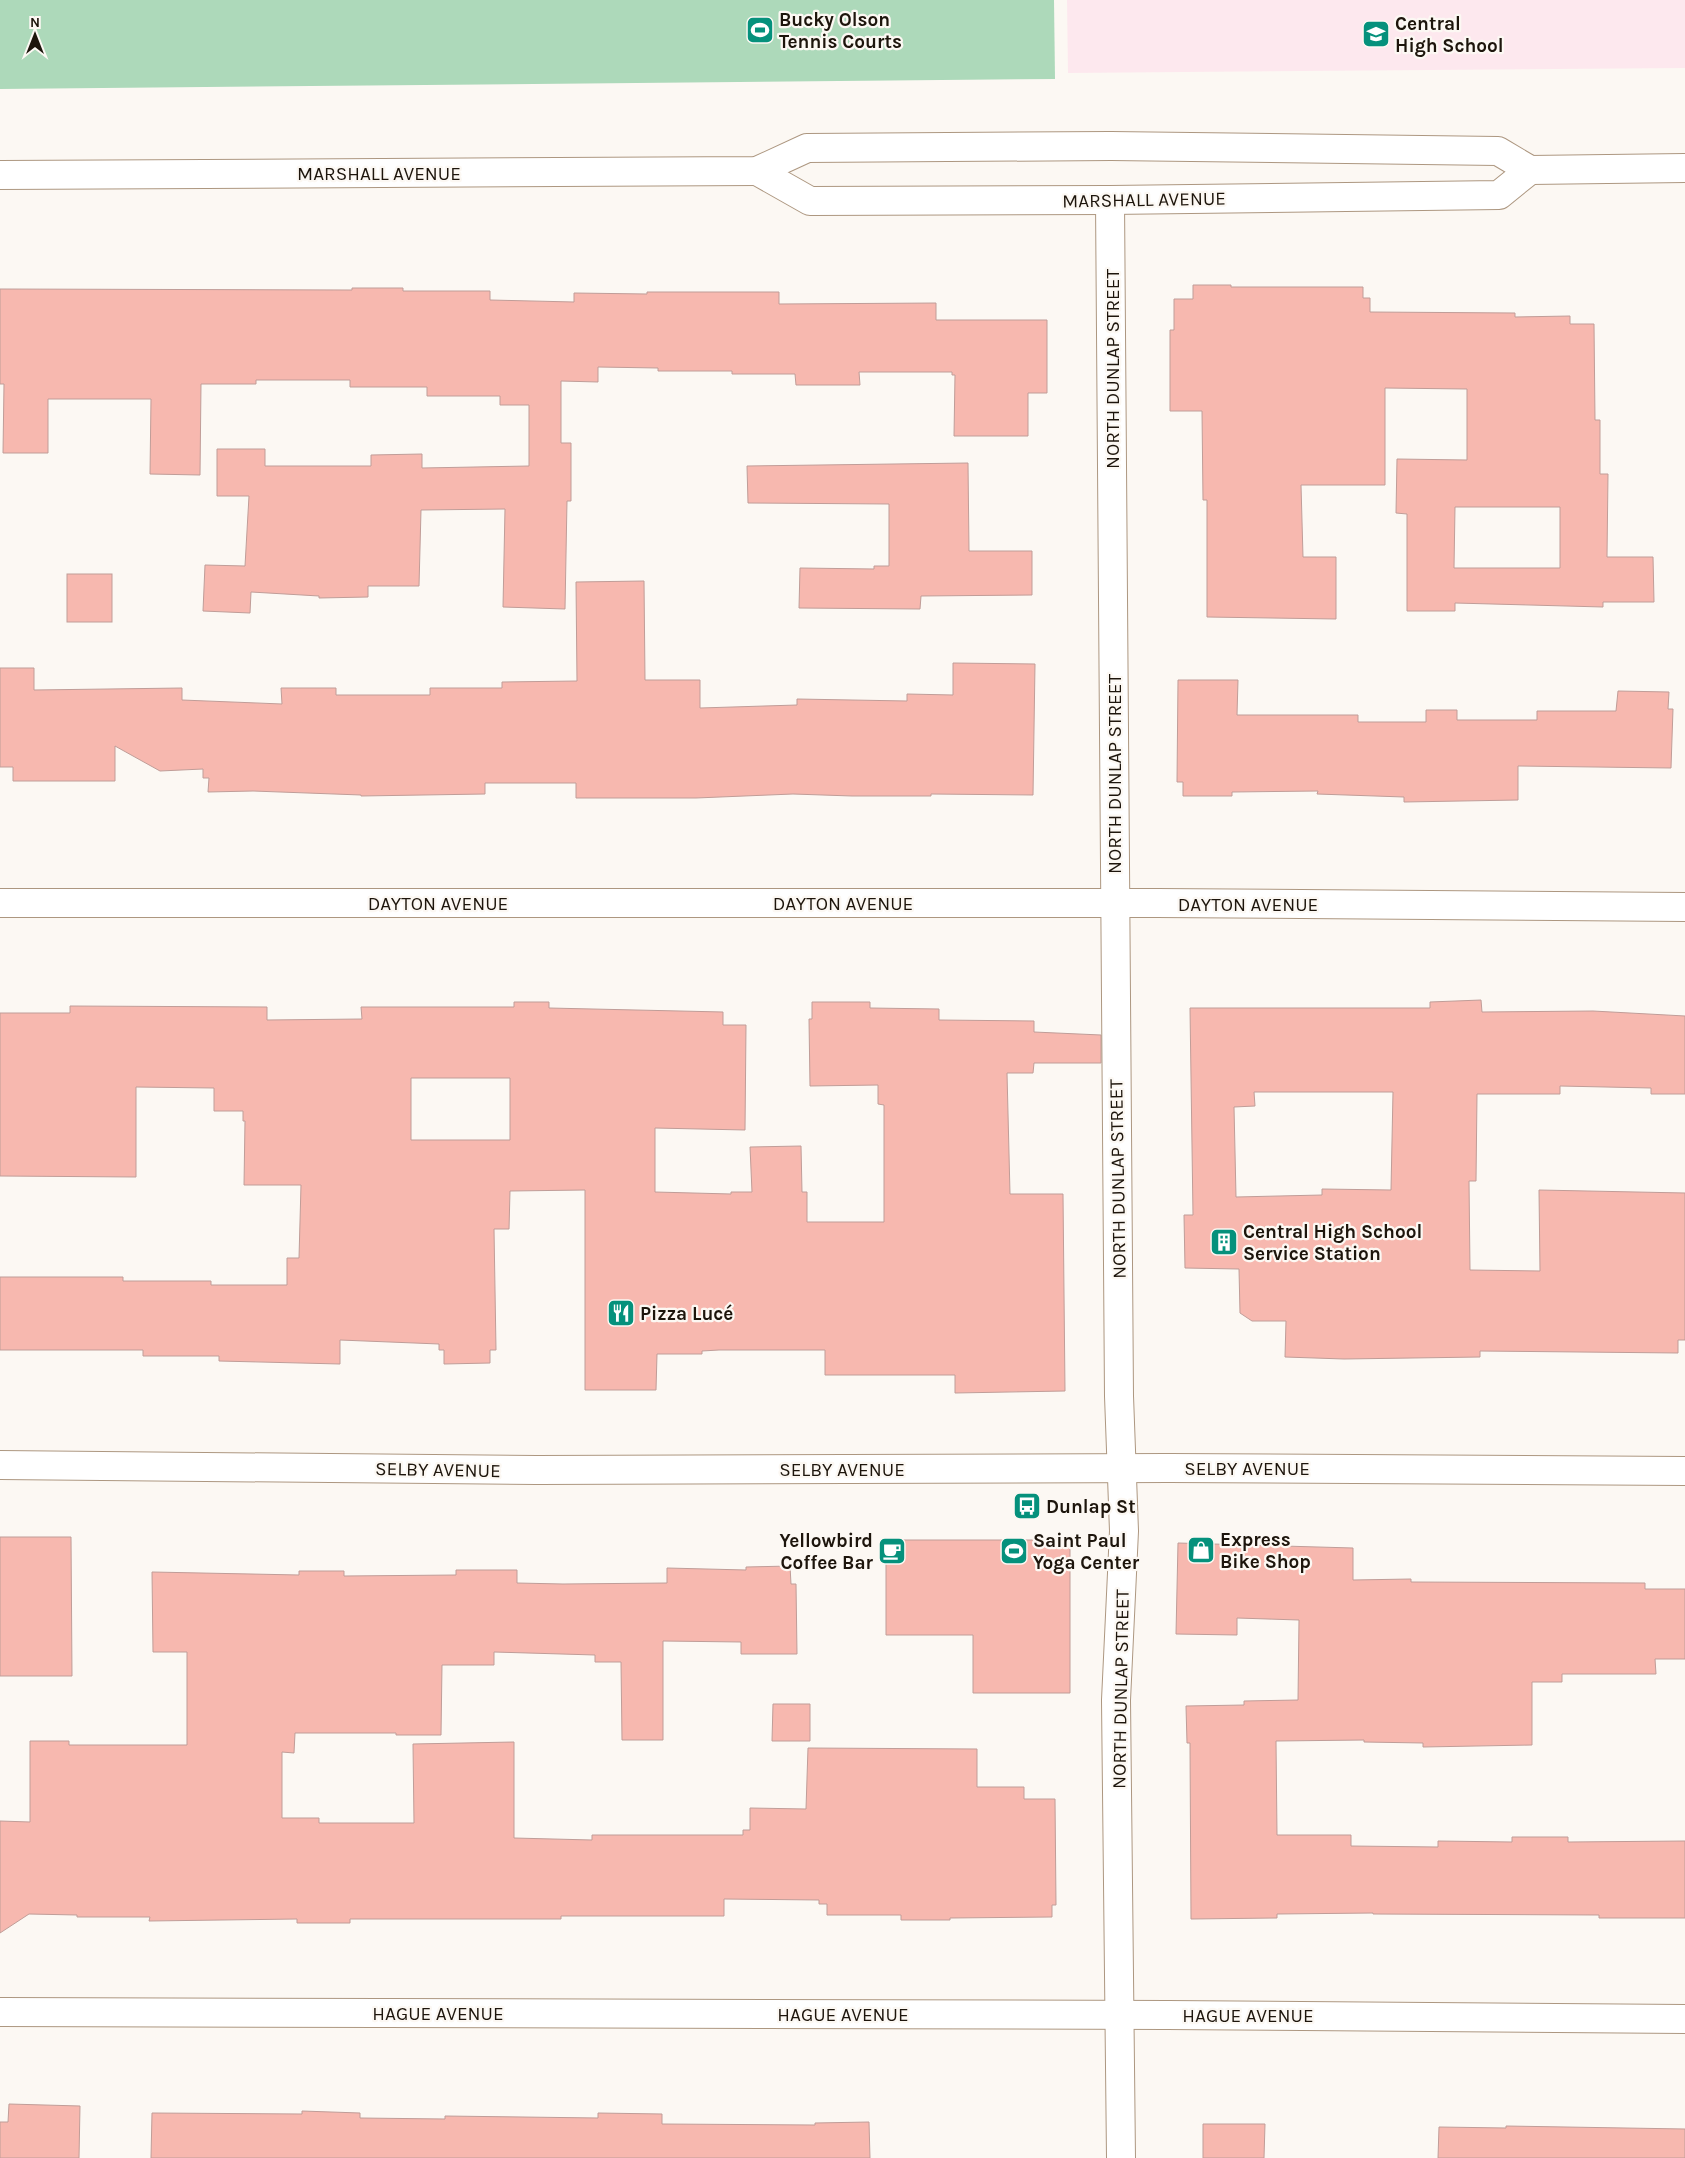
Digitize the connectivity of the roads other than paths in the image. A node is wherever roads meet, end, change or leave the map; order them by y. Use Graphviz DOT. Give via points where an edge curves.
graph roads {
  1 [pos="1685,168"];
  2 [pos="1530,170"];
  3 [pos="757,171"];
  4 [pos="0,175"];
  5 [pos="1110,200"];
  6 [pos="0,903"];
  7 [pos="1115,903"];
  8 [pos="1685,907"];
  9 [pos="0,1465"];
  10 [pos="1120,1468"];
  11 [pos="1685,1471"];
  12 [pos="0,2012"];
  13 [pos="1121,2015"];
  14 [pos="1685,2019"];
  15 [pos="1121,2158"];
  1 -- 2 [label="street"];
  2 -- 3 [label="street, MARSHALL AVENUE" via="1498,151 1111,146 807,148"];
  2 -- 5 [label="street, MARSHALL AVENUE" via="1499,195"];
  3 -- 4 [label="street, MARSHALL AVENUE"];
  3 -- 5 [label="street, MARSHALL AVENUE" via="810,201"];
  5 -- 7 [label="street, NORTH DUNLAP STREET"];
  6 -- 7 [label="street, DAYTON AVENUE"];
  7 -- 8 [label="street, DAYTON AVENUE"];
  7 -- 10 [label="street, NORTH DUNLAP STREET"];
  9 -- 10 [label="street, SELBY AVENUE" via="537,1470"];
  10 -- 11 [label="street, SELBY AVENUE"];
  10 -- 13 [label="street, NORTH DUNLAP STREET" via="1124,1531 1116,1700"];
  12 -- 13 [label="street, HAGUE AVENUE"];
  13 -- 14 [label="street, HAGUE AVENUE"];
  13 -- 15 [label="street, NORTH DUNLAP STREET"];
}
